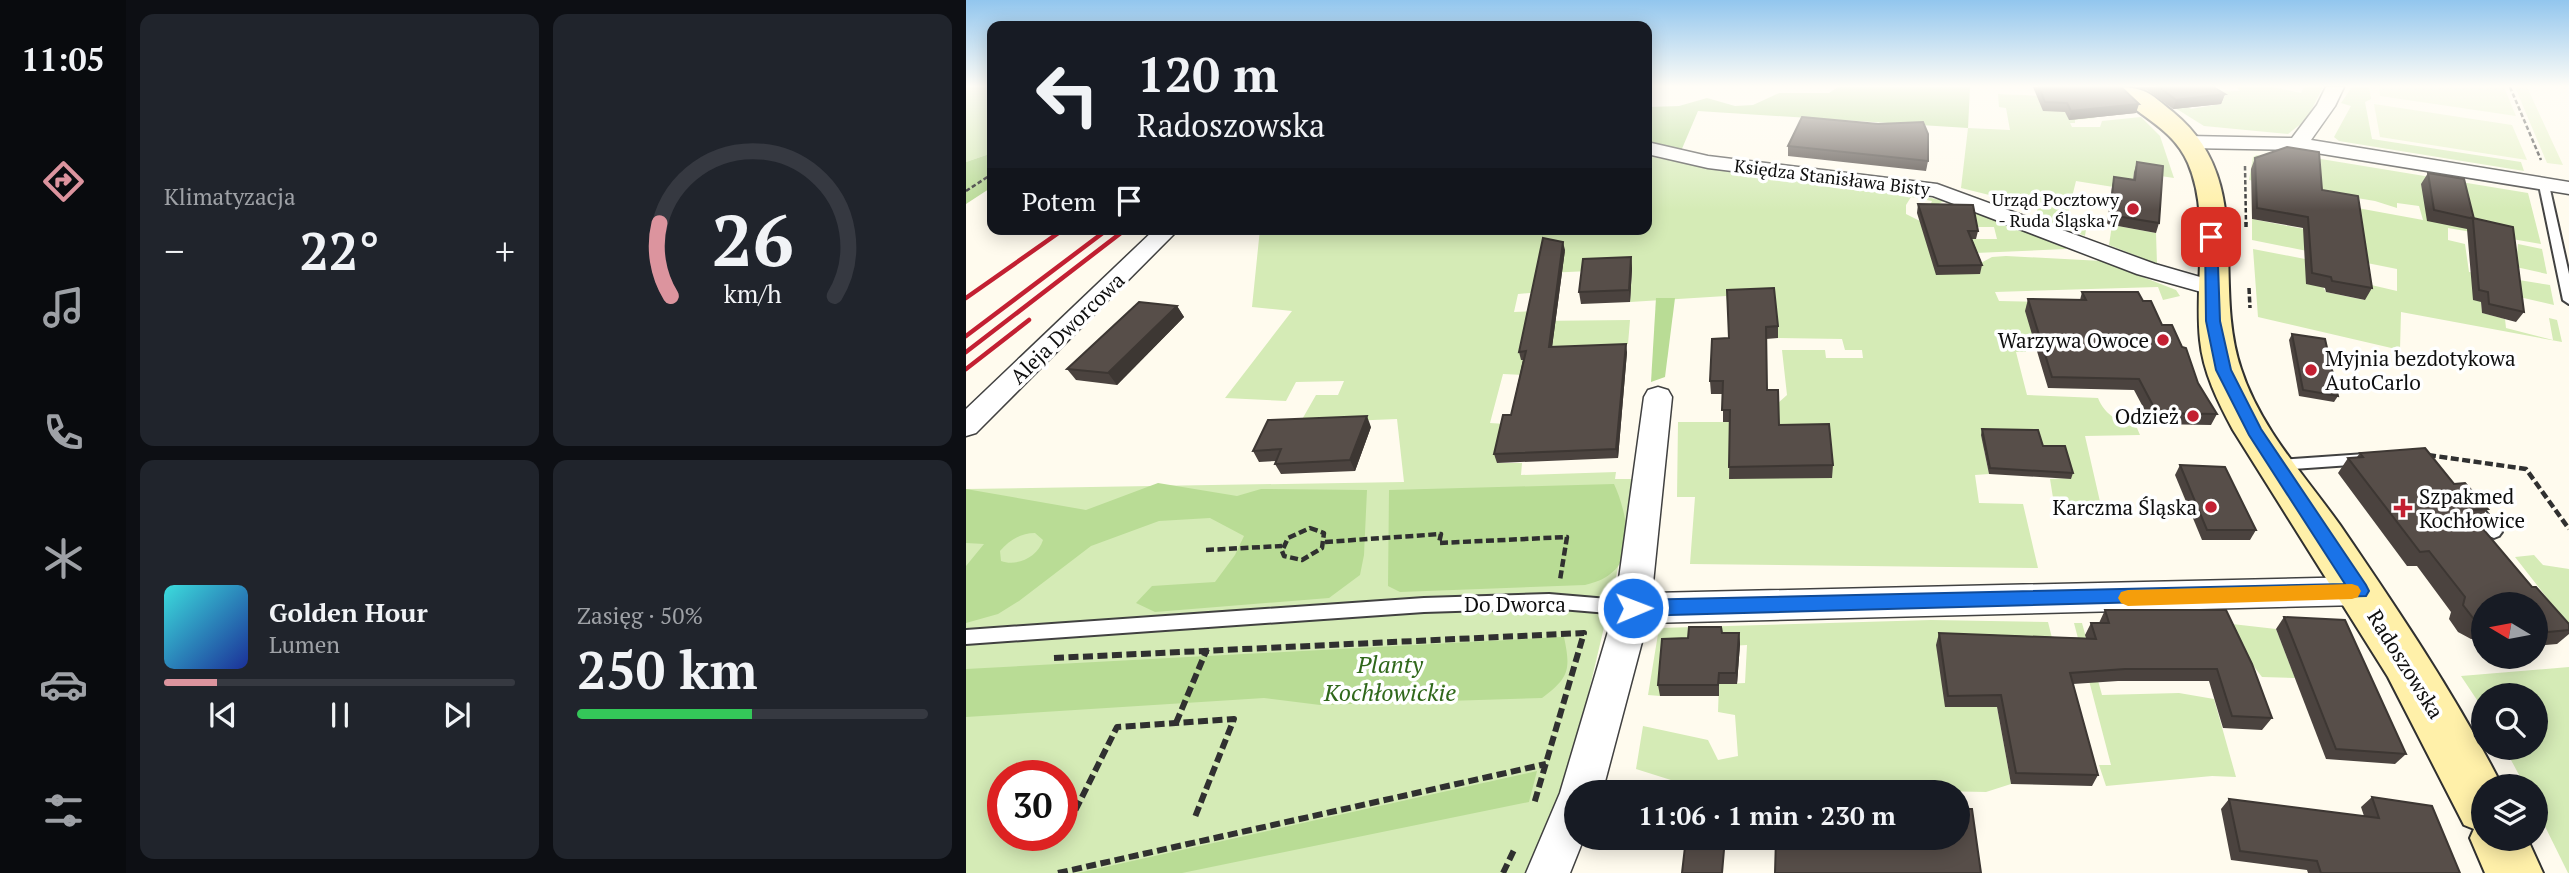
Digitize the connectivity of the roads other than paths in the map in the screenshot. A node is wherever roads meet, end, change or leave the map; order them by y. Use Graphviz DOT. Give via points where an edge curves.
graph roads {
  1 [pos="2174,128"];
  2 [pos="2310,128"];
  3 [pos="2189,142"];
  4 [pos="2298,144"];
  5 [pos="1652,149"];
  6 [pos="2544,184"];
  7 [pos="2569,188"];
  8 [pos="1162,235"];
  9 [pos="2230,282"];
  10 [pos="2569,300"];
  11 [pos="1658,397"];
  12 [pos="966,426"];
  13 [pos="2428,455"];
  14 [pos="2375,458"];
  15 [pos="2276,465"];
  16 [pos="2494,532"];
  17 [pos="2360,591"];
  18 [pos="1633,608"];
  19 [pos="966,637"];
  20 [pos="1585,780"];
  21 [pos="2471,781"];
  22 [pos="1564,835"];
  23 [pos="2504,851"];
  24 [pos="1548,873"];
  25 [pos="2514,873"];
  1 -- 3 [label="street, Radoszowska"];
  2 -- 4 [label="street"];
  3 -- 4 [label="street"];
  3 -- 9 [label="street, Radoszowska" via="2206,176"];
  4 -- 6 [label="street"];
  5 -- 9 [label="street, Księdza Stanisława Bisty" via="1708,162 1937,190 2146,269"];
  6 -- 7 [label="street"];
  6 -- 10 [label="lane"];
  8 -- 12 [label="street, Aleja Dworcowa"];
  9 -- 15 [label="street, Radoszowska" via="2213,321 2223,370"];
  11 -- 18 [label="street"];
  13 -- 16 [label="lane"];
  14 -- 15 [label="lane"];
  15 -- 17 [label="street, Radoszowska"];
  17 -- 18 [label="street, Do Dworca"];
  17 -- 21 [label="street, Radoszowska" via="2417,678"];
  18 -- 19 [label="lane, Do Dworca" via="1556,601 1424,605"];
  18 -- 20 [label="street"];
  22 -- 24 [label="street"];
  23 -- 25 [label="street"];
}
